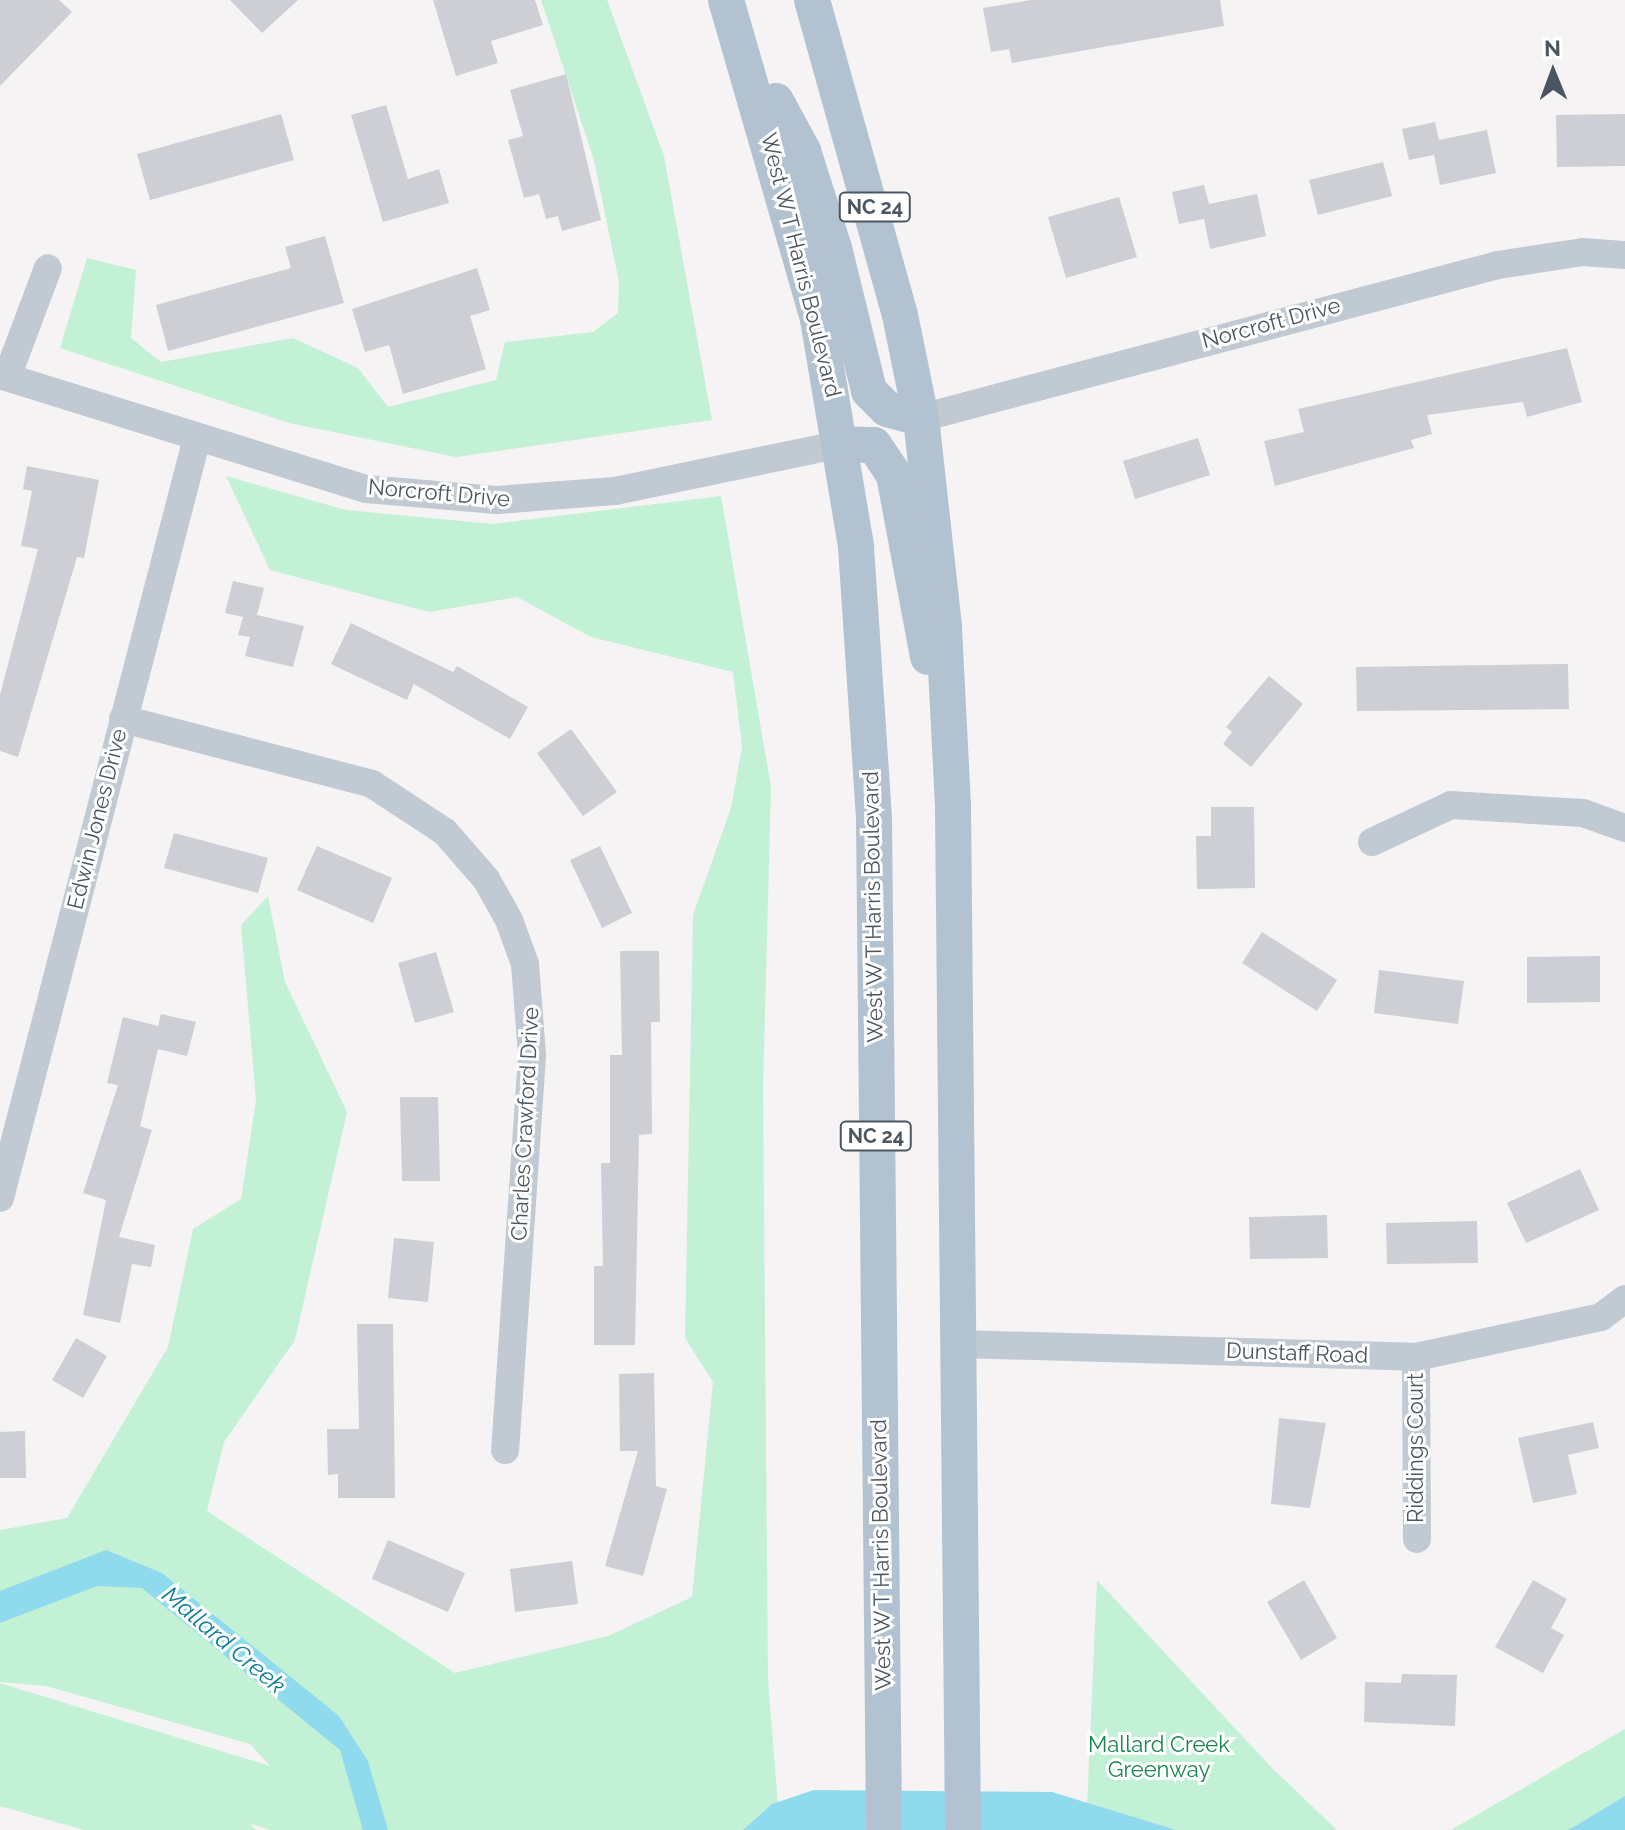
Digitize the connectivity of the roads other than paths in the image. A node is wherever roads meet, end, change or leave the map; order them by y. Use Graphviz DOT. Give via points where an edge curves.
graph roads {
  1 [pos="812,0"];
  2 [pos="730,11"];
  3 [pos="1625,255"];
  4 [pos="48,268"];
  5 [pos="3,376"];
  6 [pos="921,418"];
  7 [pos="196,442"];
  8 [pos="841,444"];
  9 [pos="123,719"];
  10 [pos="949,748"];
  11 [pos="1625,828"];
  12 [pos="1372,842"];
  13 [pos="0,1198"];
  14 [pos="1625,1299"];
  15 [pos="959,1344"];
  16 [pos="1416,1357"];
  17 [pos="505,1450"];
  18 [pos="1417,1539"];
  19 [pos="884,1830"];
  20 [pos="963,1830"];
  1 -- 6 [label="main road, NC 24" via="880,226"];
  2 -- 6 [label="main road" via="803,151 869,391 887,409"];
  2 -- 8 [label="main road, West W T Harris Boulevard / NC 24" via="791,209"];
  3 -- 6 [label="street, Norcroft Drive" via="1583,252 1498,265"];
  4 -- 5 [label="street"];
  5 -- 7 [label="street, Norcroft Drive"];
  6 -- 10 [label="main road, NC 24"];
  7 -- 8 [label="street, Norcroft Drive" via="366,489 497,500 615,491"];
  7 -- 9 [label="street, Edwin Jones Drive"];
  8 -- 10 [label="main road" via="874,445 894,475"];
  8 -- 19 [label="main road, West W T Harris Boulevard / NC 24" via="856,547 874,818"];
  9 -- 13 [label="street, Edwin Jones Drive"];
  9 -- 17 [label="street, Charles Crawford Drive" via="372,784 445,832 486,879 509,920 533,1009"];
  10 -- 15 [label="main road, NC 24"];
  11 -- 12 [label="street" via="1583,813 1451,805"];
  14 -- 16 [label="street, Dunstaff Road" via="1601,1317"];
  15 -- 16 [label="street, Dunstaff Road"];
  15 -- 20 [label="main road, NC 24"];
  16 -- 18 [label="street, Riddings Court"];
}
